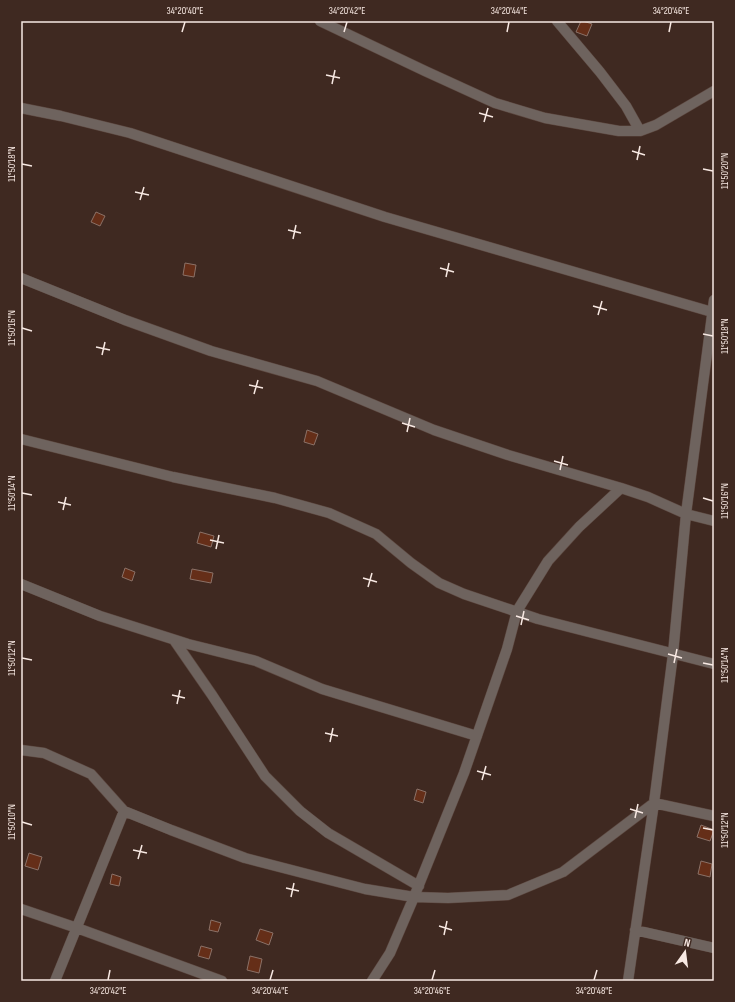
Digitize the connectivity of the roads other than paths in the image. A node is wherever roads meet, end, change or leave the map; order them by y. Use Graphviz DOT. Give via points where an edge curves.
graph roads {
  1 [pos="320,21"];
  2 [pos="558,21"];
  3 [pos="714,91"];
  4 [pos="21,108"];
  5 [pos="640,131"];
  6 [pos="21,278"];
  7 [pos="714,300"];
  8 [pos="712,312"];
  9 [pos="710,355"];
  10 [pos="21,439"];
  11 [pos="621,488"];
  12 [pos="686,514"];
  13 [pos="714,521"];
  14 [pos="21,584"];
  15 [pos="517,612"];
  16 [pos="174,640"];
  17 [pos="673,654"];
  18 [pos="714,664"];
  19 [pos="477,736"];
  20 [pos="21,750"];
  21 [pos="654,803"];
  22 [pos="124,811"];
  23 [pos="714,816"];
  24 [pos="419,886"];
  25 [pos="414,897"];
  26 [pos="21,909"];
  27 [pos="77,928"];
  28 [pos="635,930"];
  29 [pos="714,948"];
  30 [pos="55,981"];
  31 [pos="222,981"];
  32 [pos="372,981"];
  33 [pos="628,981"];
  1 -- 5 [label="street" via="495,103 545,118 619,131"];
  2 -- 5 [label="street" via="626,106"];
  3 -- 5 [label="street" via="656,125"];
  4 -- 8 [label="street" via="130,133 385,217"];
  6 -- 11 [label="street" via="211,351 317,381 434,430 508,456"];
  7 -- 8 [label="street"];
  8 -- 9 [label="street"];
  9 -- 12 [label="street"];
  10 -- 15 [label="street" via="329,512 376,534 439,582 464,594"];
  11 -- 12 [label="street"];
  11 -- 15 [label="street" via="579,527 548,561"];
  12 -- 13 [label="street"];
  12 -- 17 [label="street"];
  14 -- 16 [label="street" via="100,616"];
  15 -- 17 [label="street"];
  15 -- 19 [label="street"];
  16 -- 19 [label="street" via="256,661 322,689"];
  16 -- 24 [label="street" via="265,776 300,811 328,833"];
  17 -- 18 [label="street"];
  17 -- 21 [label="street"];
  19 -- 24 [label="street"];
  20 -- 22 [label="street" via="44,753 91,774"];
  21 -- 23 [label="street"];
  21 -- 25 [label="street" via="563,872 508,895"];
  21 -- 28 [label="street"];
  22 -- 25 [label="street" via="245,858 365,889"];
  22 -- 27 [label="street"];
  24 -- 25 [label="street"];
  25 -- 32 [label="street" via="390,952"];
  26 -- 27 [label="street"];
  27 -- 30 [label="street"];
  27 -- 31 [label="street"];
  28 -- 29 [label="street"];
  28 -- 33 [label="street"];
}
